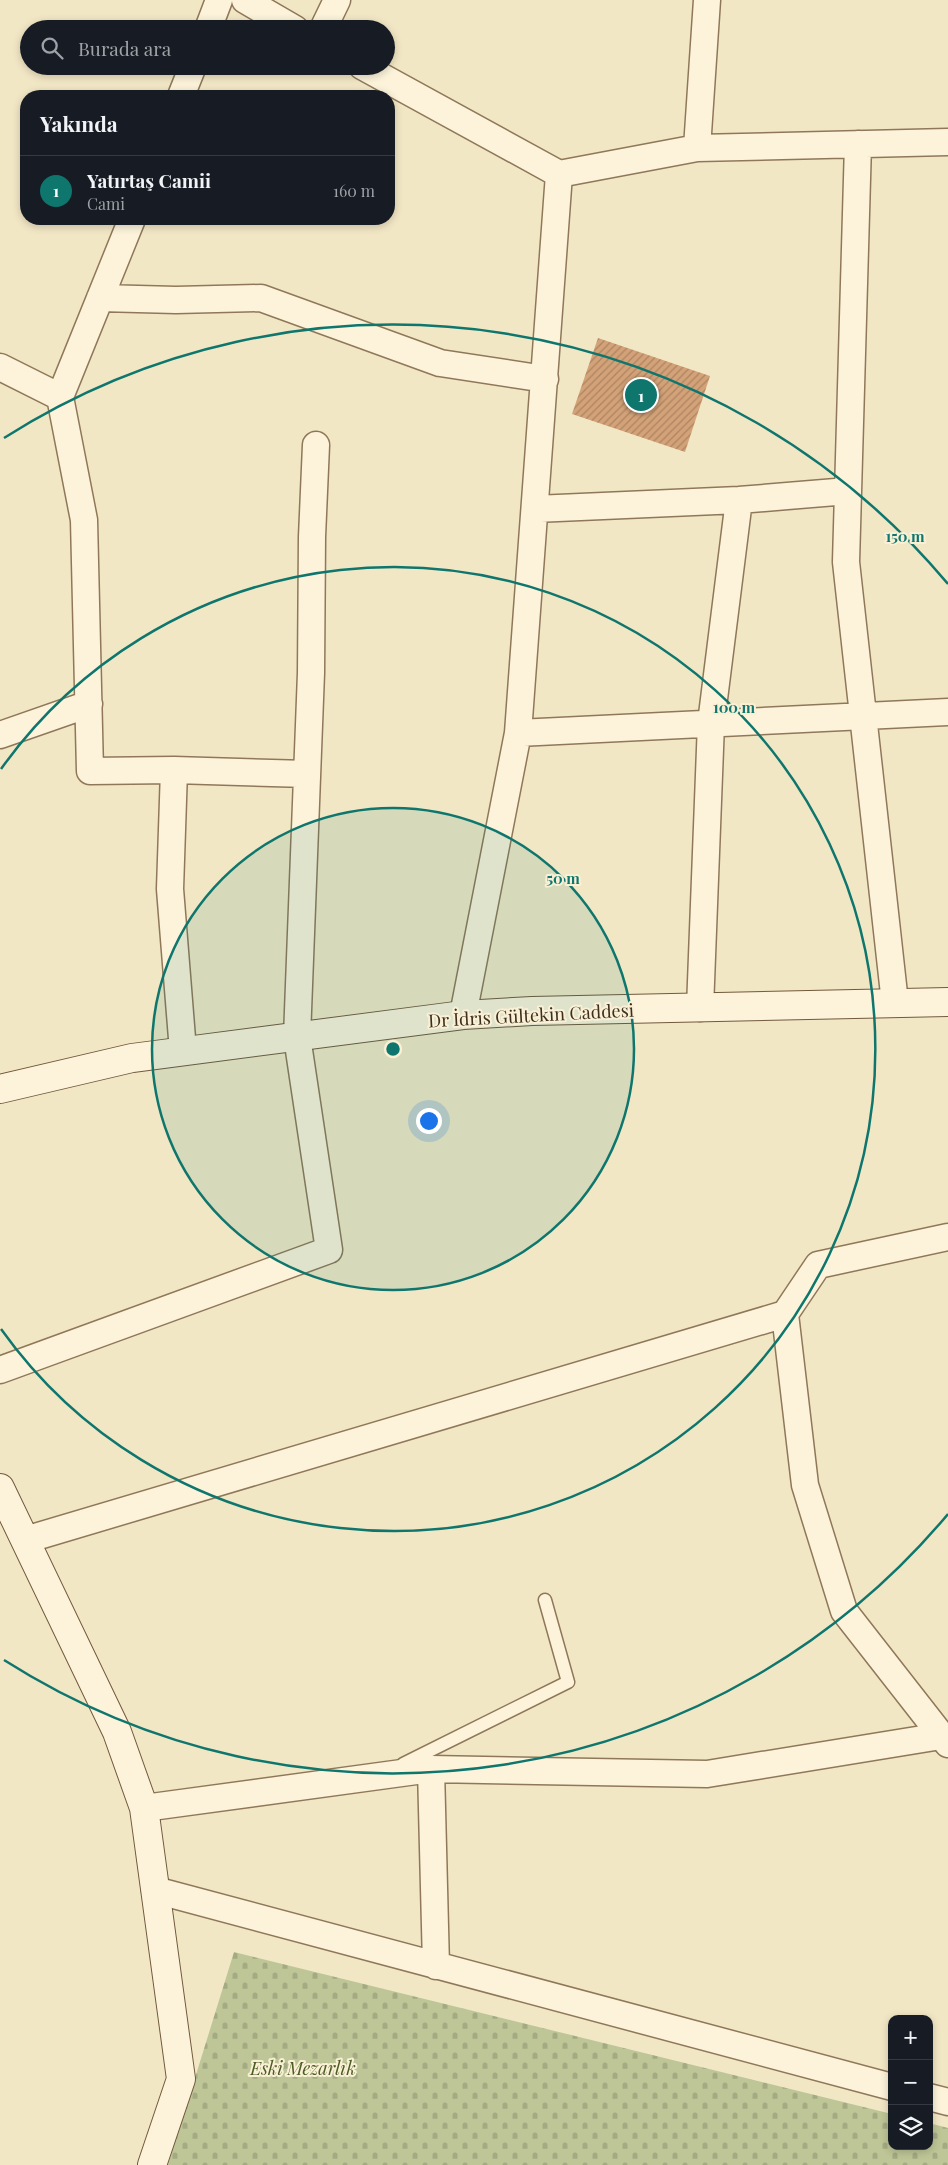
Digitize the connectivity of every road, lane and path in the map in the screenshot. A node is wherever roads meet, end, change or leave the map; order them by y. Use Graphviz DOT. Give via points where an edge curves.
graph roads {
  1 [pos="219,0"];
  2 [pos="245,0"];
  3 [pos="337,0"];
  4 [pos="708,0"];
  5 [pos="211,20"];
  6 [pos="279,20"];
  7 [pos="327,20"];
  8 [pos="189,75"];
  9 [pos="378,75"];
  10 [pos="183,90"];
  11 [pos="948,142"];
  12 [pos="858,144"];
  13 [pos="696,148"];
  14 [pos="559,174"];
  15 [pos="130,225"];
  16 [pos="100,298"];
  17 [pos="0,366"];
  18 [pos="545,379"];
  19 [pos="60,397"];
  20 [pos="316,445"];
  21 [pos="848,491"];
  22 [pos="739,500"];
  23 [pos="535,509"];
  24 [pos="88,704"];
  25 [pos="948,712"];
  26 [pos="864,716"];
  27 [pos="710,723"];
  28 [pos="518,733"];
  29 [pos="0,736"];
  30 [pos="174,770"];
  31 [pos="307,774"];
  32 [pos="948,1002"];
  33 [pos="895,1003"];
  34 [pos="700,1008"];
  35 [pos="463,1015"];
  36 [pos="297,1037"];
  37 [pos="183,1051"];
  38 [pos="0,1089"];
  39 [pos="948,1237"];
  40 [pos="784,1314"];
  41 [pos="0,1370"];
  42 [pos="0,1488"];
  43 [pos="25,1540"];
  44 [pos="545,1600"];
  45 [pos="945,1740"];
  46 [pos="431,1769"];
  47 [pos="381,1776"];
  48 [pos="144,1808"];
  49 [pos="155,1890"];
  50 [pos="436,1966"];
  51 [pos="888,2086"];
  52 [pos="933,2098"];
  53 [pos="948,2102"];
  54 [pos="152,2165"];
  1 -- 5 [label="street"];
  2 -- 6 [label="street"];
  3 -- 7 [label="street"];
  4 -- 13 [label="street"];
  8 -- 10 [label="street"];
  9 -- 14 [label="street"];
  11 -- 12 [label="street"];
  12 -- 13 [label="street"];
  12 -- 21 [label="street"];
  13 -- 14 [label="street"];
  14 -- 18 [label="street"];
  15 -- 16 [label="street"];
  16 -- 18 [label="street" via="261,298 440,363"];
  16 -- 19 [label="street"];
  17 -- 19 [label="street"];
  18 -- 23 [label="street"];
  19 -- 24 [label="street" via="84,520"];
  20 -- 31 [label="street"];
  21 -- 22 [label="street"];
  21 -- 26 [label="street" via="846,562"];
  22 -- 23 [label="street"];
  22 -- 27 [label="street"];
  23 -- 28 [label="street"];
  24 -- 29 [label="street"];
  24 -- 30 [label="street" via="90,771"];
  25 -- 26 [label="street"];
  26 -- 27 [label="street"];
  26 -- 33 [label="street"];
  27 -- 28 [label="street"];
  27 -- 34 [label="street"];
  28 -- 35 [label="street"];
  30 -- 31 [label="street"];
  30 -- 37 [label="street" via="170,889"];
  31 -- 36 [label="street"];
  32 -- 33 [label="street, Dr İdris Gültekin Caddesi"];
  33 -- 34 [label="street, Dr İdris Gültekin Caddesi"];
  34 -- 35 [label="street, Dr İdris Gültekin Caddesi"];
  35 -- 36 [label="street, Dr İdris Gültekin Caddesi"];
  36 -- 37 [label="street, Dr İdris Gültekin Caddesi"];
  36 -- 41 [label="street" via="330,1250"];
  37 -- 38 [label="street, Dr İdris Gültekin Caddesi" via="132,1058"];
  39 -- 40 [label="street" via="818,1265"];
  40 -- 43 [label="street"];
  40 -- 45 [label="street" via="805,1485 844,1611"];
  42 -- 43 [label="street"];
  43 -- 48 [label="street" via="117,1732"];
  44 -- 47 [label="lane" via="568,1682"];
  45 -- 46 [label="street" via="707,1774"];
  46 -- 47 [label="street"];
  46 -- 50 [label="street"];
  47 -- 48 [label="street"];
  48 -- 49 [label="street"];
  49 -- 50 [label="street"];
  49 -- 54 [label="street" via="181,2079"];
  50 -- 51 [label="street"];
  52 -- 53 [label="street"];
}
